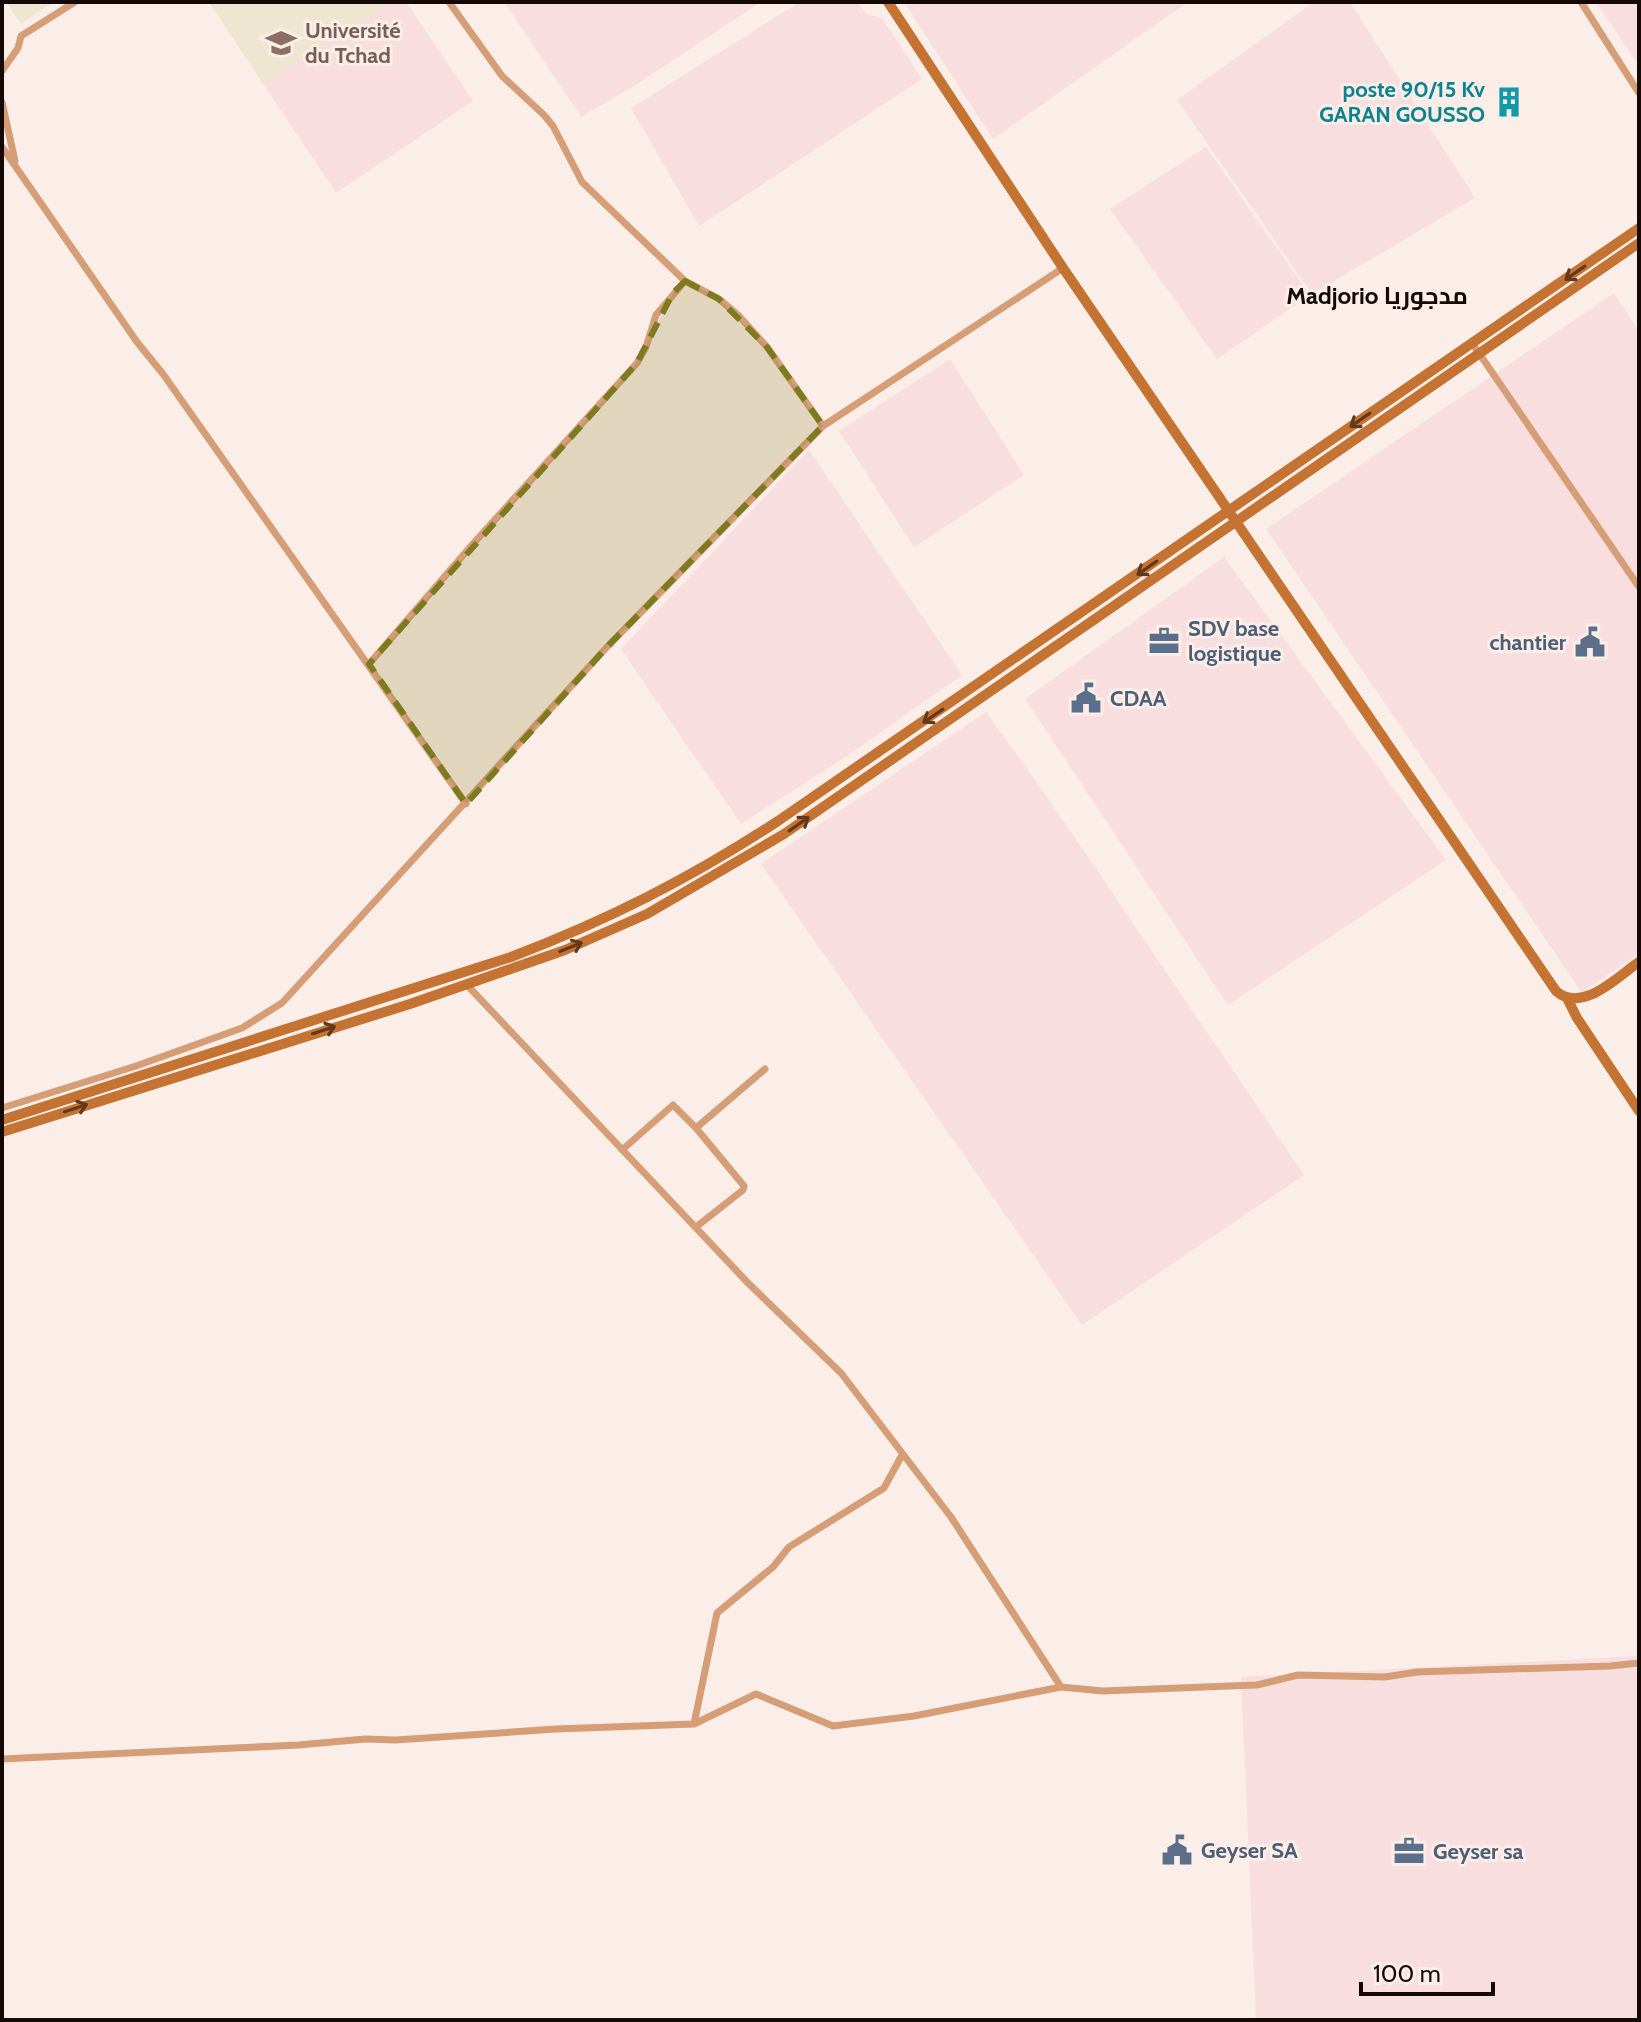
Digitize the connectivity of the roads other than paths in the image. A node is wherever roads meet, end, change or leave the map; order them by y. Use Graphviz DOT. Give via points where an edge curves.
graph roads {
  1 [pos="75,2"];
  2 [pos="449,2"];
  3 [pos="888,2"];
  4 [pos="1581,2"];
  5 [pos="2,71"];
  6 [pos="1639,93"];
  7 [pos="2,102"];
  8 [pos="2,147"];
  9 [pos="16,167"];
  10 [pos="1639,228"];
  11 [pos="1639,243"];
  12 [pos="1063,268"];
  13 [pos="685,281"];
  14 [pos="1472,343"];
  15 [pos="1479,353"];
  16 [pos="823,426"];
  17 [pos="1228,512"];
  18 [pos="1235,522"];
  19 [pos="1639,587"];
  20 [pos="369,664"];
  21 [pos="466,804"];
  22 [pos="1639,962"];
  23 [pos="467,985"];
  24 [pos="1567,998"];
  25 [pos="765,1069"];
  26 [pos="2,1108"];
  27 [pos="1639,1111"];
  28 [pos="2,1120"];
  29 [pos="696,1128"];
  30 [pos="2,1132"];
  31 [pos="622,1150"];
  32 [pos="696,1227"];
  33 [pos="902,1455"];
  34 [pos="1639,1663"];
  35 [pos="1061,1687"];
  36 [pos="694,1724"];
  37 [pos="2,1759"];
  1 -- 5 [label="street" via="21,36"];
  2 -- 13 [label="street" via="502,76 553,126 582,182"];
  3 -- 12 [label="street"];
  4 -- 6 [label="street"];
  7 -- 9 [label="street"];
  8 -- 9 [label="street"];
  9 -- 20 [label="street"];
  10 -- 14 [label="street, one-way"];
  11 -- 15 [label="street"];
  12 -- 16 [label="street"];
  12 -- 17 [label="street"];
  13 -- 16 [label="street" via="739,316"];
  13 -- 20 [label="street" via="656,315 637,363"];
  14 -- 15 [label="street"];
  14 -- 17 [label="street, one-way"];
  15 -- 18 [label="street"];
  15 -- 19 [label="street"];
  16 -- 21 [label="street" via="607,647"];
  17 -- 18 [label="street"];
  17 -- 28 [label="street, one-way" via="778,821 667,889 511,957"];
  23 -- 18 [label="street, one-way" via="647,914 749,856"];
  18 -- 24 [label="street" via="1538,966"];
  20 -- 21 [label="street"];
  21 -- 26 [label="street" via="298,989 264,1017 136,1066"];
  22 -- 24 [label="street" via="1596,992"];
  30 -- 23 [label="street, one-way"];
  23 -- 31 [label="street"];
  24 -- 27 [label="street"];
  25 -- 29 [label="street"];
  29 -- 31 [label="street" via="673,1105"];
  29 -- 32 [label="street" via="744,1186"];
  31 -- 32 [label="street"];
  32 -- 33 [label="street" via="841,1373"];
  33 -- 35 [label="street" via="951,1517"];
  33 -- 36 [label="street" via="884,1488 789,1547 717,1613"];
  34 -- 35 [label="street" via="1385,1677 1298,1675 1257,1685 1103,1691"];
  35 -- 36 [label="street" via="833,1726 756,1694"];
  36 -- 37 [label="street"];
}
